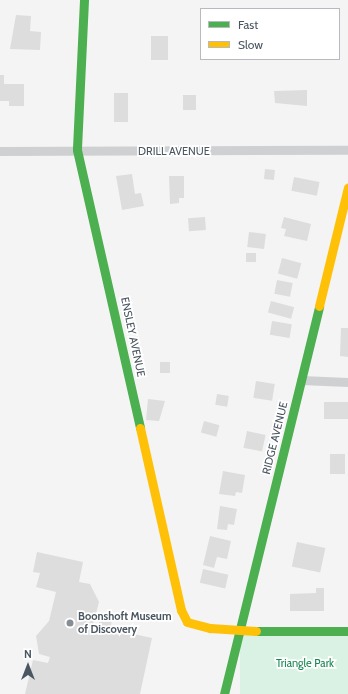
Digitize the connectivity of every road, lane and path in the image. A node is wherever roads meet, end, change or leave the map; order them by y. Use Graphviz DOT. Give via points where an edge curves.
graph roads {
  1 [pos="84,0"];
  2 [pos="77,150"];
  3 [pos="348,150"];
  4 [pos="0,151"];
  5 [pos="348,187"];
  6 [pos="301,380"];
  7 [pos="348,382"];
  8 [pos="240,631"];
  9 [pos="348,631"];
  10 [pos="224,694"];
  1 -- 2 [label="street, ENSLEY AVENUE"];
  2 -- 3 [label="street, DRILL AVENUE"];
  2 -- 4 [label="street, DRILL AVENUE"];
  2 -- 8 [label="street, ENSLEY AVENUE" via="181,610 187,622"];
  5 -- 6 [label="street, RIDGE AVENUE"];
  6 -- 7 [label="street"];
  6 -- 8 [label="street, RIDGE AVENUE"];
  8 -- 9 [label="street"];
  8 -- 10 [label="street, RIDGE AVENUE"];
}
